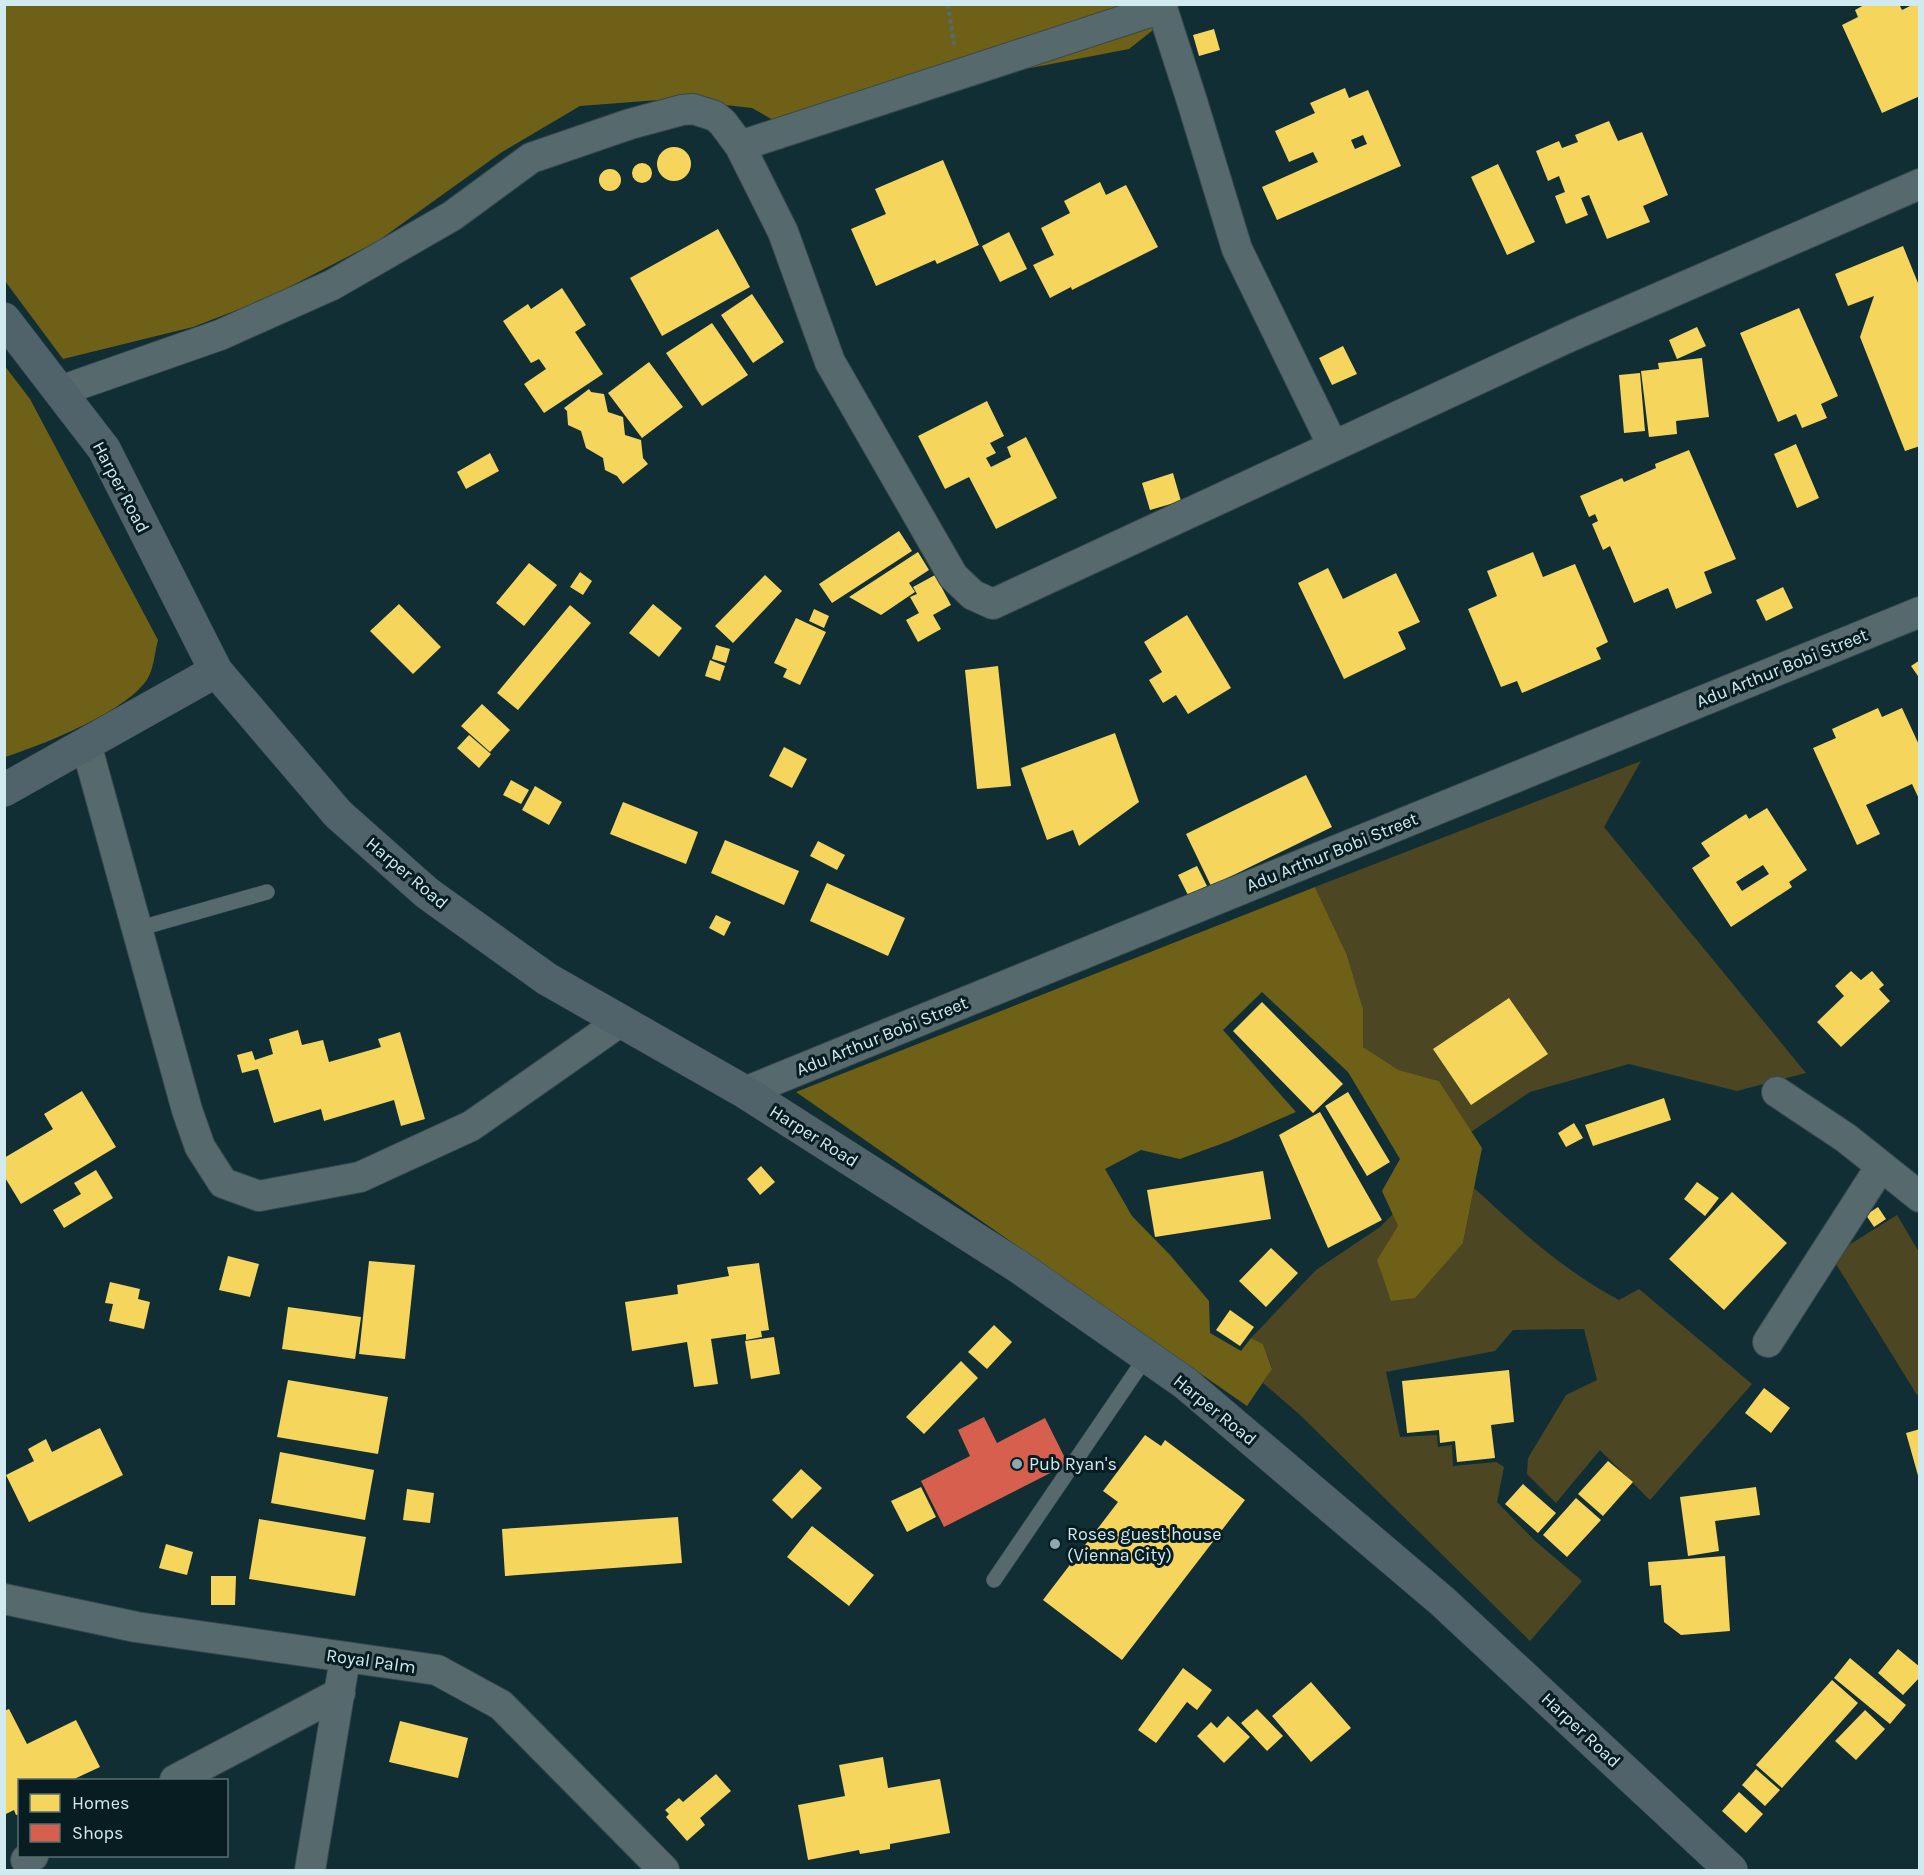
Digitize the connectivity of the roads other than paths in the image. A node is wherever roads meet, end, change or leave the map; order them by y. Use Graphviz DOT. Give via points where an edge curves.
graph roads {
  1 [pos="1162,6"];
  2 [pos="740,146"];
  3 [pos="1920,184"];
  4 [pos="4,319"];
  5 [pos="60,391"];
  6 [pos="1333,446"];
  7 [pos="1920,612"];
  8 [pos="216,672"];
  9 [pos="86,744"];
  10 [pos="4,790"];
  11 [pos="267,891"];
  12 [pos="137,929"];
  13 [pos="621,1021"];
  14 [pos="745,1092"];
  15 [pos="1777,1092"];
  16 [pos="1881,1166"];
  17 [pos="1920,1197"];
  18 [pos="1768,1342"];
  19 [pos="1146,1357"];
  20 [pos="994,1580"];
  21 [pos="4,1599"];
  22 [pos="345,1658"];
  23 [pos="339,1693"];
  24 [pos="177,1779"];
  25 [pos="310,1870"];
  26 [pos="664,1870"];
  27 [pos="1731,1870"];
  1 -- 2 [label="street"];
  1 -- 6 [label="street" via="1237,249"];
  2 -- 5 [label="street" via="715,116 682,110 531,158 452,216 332,285 220,335"];
  2 -- 6 [label="street" via="783,232 830,362 953,576 973,595 993,604"];
  3 -- 6 [label="street" via="1570,336"];
  4 -- 5 [label="main road, Harper Road"];
  5 -- 8 [label="main road, Harper Road" via="104,449"];
  7 -- 14 [label="street, Adu Arthur Bobi Street"];
  8 -- 9 [label="main road"];
  8 -- 13 [label="main road, Harper Road" via="338,814 427,893 547,979"];
  9 -- 10 [label="main road"];
  9 -- 12 [label="street"];
  11 -- 12 [label="lane"];
  12 -- 13 [label="street" via="200,1147 223,1183 259,1196 360,1177 471,1126"];
  13 -- 14 [label="main road, Harper Road"];
  14 -- 19 [label="main road, Harper Road" via="1019,1267"];
  15 -- 16 [label="street"];
  16 -- 17 [label="street"];
  16 -- 18 [label="street"];
  19 -- 20 [label="lane"];
  19 -- 27 [label="main road, Harper Road" via="1185,1383 1442,1601"];
  21 -- 22 [label="street, Royal Palm" via="136,1627"];
  22 -- 23 [label="street"];
  22 -- 26 [label="street, Royal Palm" via="436,1670 501,1705"];
  23 -- 24 [label="street"];
  23 -- 25 [label="street"];
}
